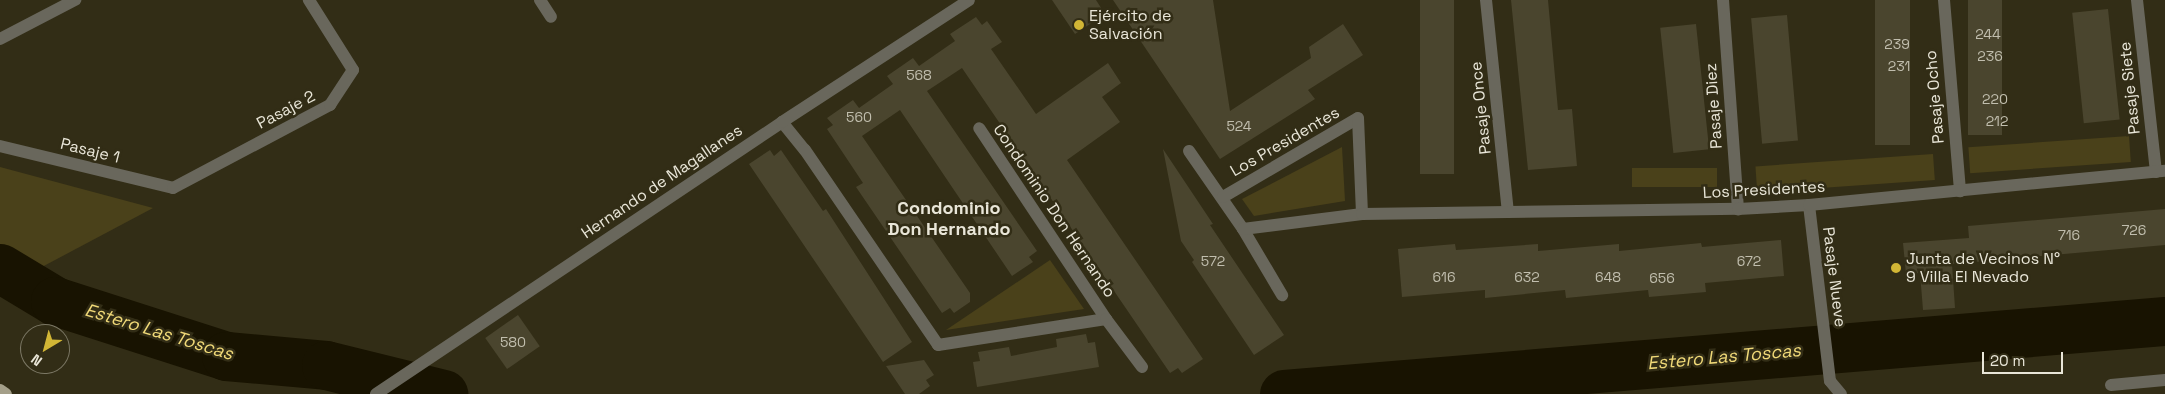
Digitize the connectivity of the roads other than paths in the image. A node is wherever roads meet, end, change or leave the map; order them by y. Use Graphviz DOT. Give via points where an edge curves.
graph roads {
  1 [pos="75,0"];
  2 [pos="309,0"];
  3 [pos="540,0"];
  4 [pos="969,0"];
  5 [pos="1486,0"];
  6 [pos="1723,0"];
  7 [pos="1944,0"];
  8 [pos="2137,0"];
  9 [pos="551,17"];
  10 [pos="0,39"];
  11 [pos="782,122"];
  12 [pos="979,128"];
  13 [pos="0,146"];
  14 [pos="1190,151"];
  15 [pos="2160,171"];
  16 [pos="173,188"];
  17 [pos="1960,191"];
  18 [pos="1223,198"];
  19 [pos="1809,205"];
  20 [pos="1738,209"];
  21 [pos="1508,212"];
  22 [pos="1362,214"];
  23 [pos="1244,230"];
  24 [pos="1282,295"];
  25 [pos="1106,319"];
  26 [pos="1142,367"];
  27 [pos="2165,380"];
  28 [pos="2114,389"];
  29 [pos="0,390"];
  30 [pos="6,394"];
  31 [pos="376,394"];
  32 [pos="1841,394"];
  1 -- 10 [label="street"];
  2 -- 16 [label="street, Pasaje 2" via="353,70 330,105"];
  3 -- 9 [label="street"];
  4 -- 11 [label="street, Hernando de Magallanes"];
  5 -- 21 [label="street, Pasaje Once"];
  6 -- 20 [label="street, Pasaje Diez"];
  7 -- 17 [label="street, Pasaje Ocho"];
  8 -- 15 [label="street, Pasaje Siete"];
  11 -- 25 [label="street, Condominio Don Hernando" via="805,150 938,345"];
  11 -- 31 [label="street, Hernando de Magallanes"];
  12 -- 25 [label="street, Condominio Don Hernando"];
  13 -- 16 [label="street, Pasaje 1"];
  14 -- 18 [label="street, Los Presidentes"];
  15 -- 17 [label="street, Los Presidentes"];
  17 -- 19 [label="street, Los Presidentes"];
  18 -- 22 [label="street, Los Presidentes" via="1358,118"];
  18 -- 23 [label="street, Los Presidentes"];
  19 -- 20 [label="street, Los Presidentes"];
  19 -- 32 [label="street, Pasaje Nueve" via="1830,381"];
  20 -- 21 [label="street, Los Presidentes"];
  21 -- 22 [label="street, Los Presidentes"];
  22 -- 23 [label="street, Los Presidentes"];
  23 -- 24 [label="street, Los Presidentes"];
  25 -- 26 [label="street"];
  27 -- 28 [label="street"];
  29 -- 30 [label="main road"];
}
